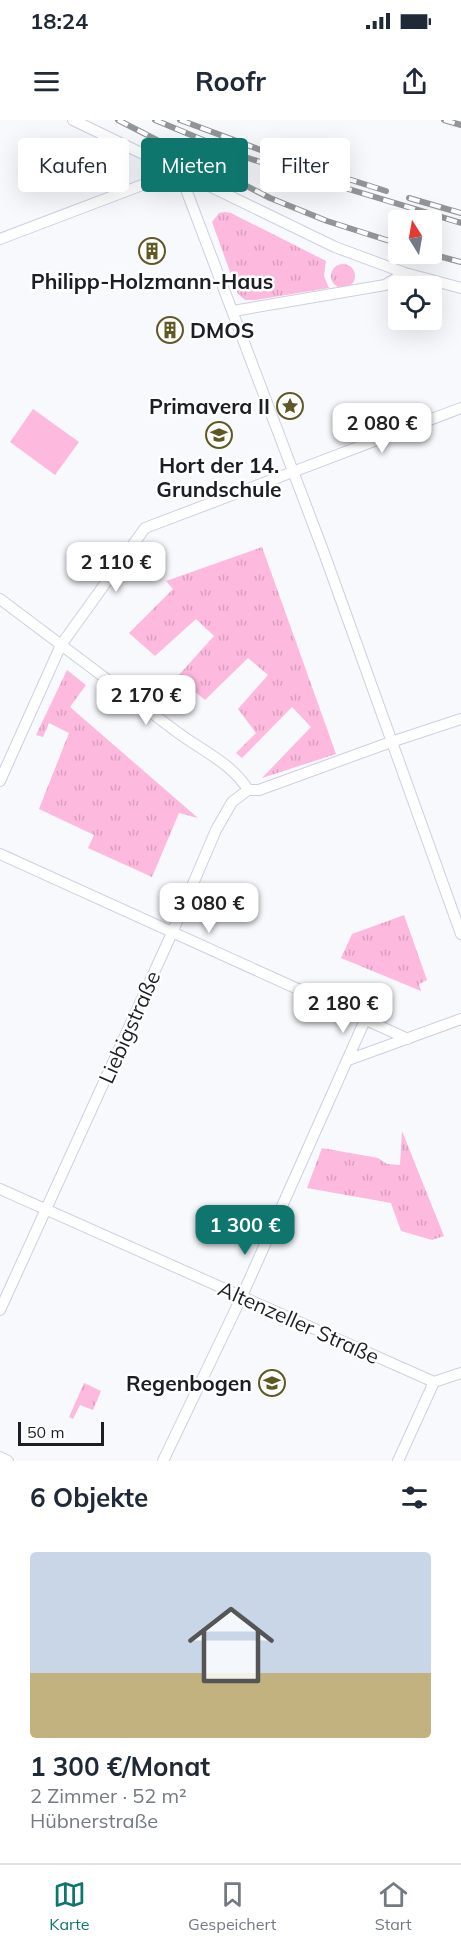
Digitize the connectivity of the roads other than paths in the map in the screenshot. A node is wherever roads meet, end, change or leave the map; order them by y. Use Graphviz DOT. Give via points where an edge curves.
graph roads {
  1 [pos="73,120"];
  2 [pos="141,153"];
  3 [pos="141,185"];
  4 [pos="187,192"];
  5 [pos="222,192"];
  6 [pos="0,239"];
  7 [pos="405,273"];
  8 [pos="461,288"];
  9 [pos="233,311"];
  10 [pos="461,408"];
  11 [pos="294,472"];
  12 [pos="0,599"];
  13 [pos="61,645"];
  14 [pos="461,719"];
  15 [pos="391,742"];
  16 [pos="0,781"];
  17 [pos="248,790"];
  18 [pos="0,854"];
  19 [pos="172,933"];
  20 [pos="461,934"];
  21 [pos="461,1019"];
  22 [pos="365,1020"];
  23 [pos="408,1039"];
  24 [pos="348,1059"];
  25 [pos="0,1189"];
  26 [pos="46,1209"];
  27 [pos="242,1296"];
  28 [pos="0,1310"];
  29 [pos="461,1373"];
  30 [pos="434,1382"];
  31 [pos="0,1457"];
  32 [pos="8,1461"];
  33 [pos="163,1461"];
  34 [pos="398,1461"];
  1 -- 2 [label="street"];
  3 -- 6 [label="street"];
  4 -- 9 [label="street"];
  5 -- 7 [label="street" via="335,247"];
  7 -- 8 [label="street"];
  7 -- 9 [label="street" via="377,287"];
  9 -- 11 [label="street"];
  10 -- 11 [label="street"];
  11 -- 13 [label="street" via="145,528"];
  11 -- 15 [label="street"];
  12 -- 13 [label="street"];
  13 -- 16 [label="street"];
  13 -- 17 [label="street" via="232,771"];
  14 -- 15 [label="street"];
  15 -- 17 [label="street" via="259,790"];
  15 -- 20 [label="street"];
  17 -- 19 [label="street, Liebigstraße" via="232,802 216,830"];
  18 -- 19 [label="street"];
  19 -- 22 [label="street"];
  19 -- 26 [label="street, Liebigstraße"];
  21 -- 23 [label="street"];
  22 -- 23 [label="street"];
  22 -- 24 [label="street"];
  23 -- 24 [label="street"];
  24 -- 27 [label="street"];
  25 -- 26 [label="street, Altenzeller Straße"];
  26 -- 27 [label="street, Altenzeller Straße"];
  26 -- 28 [label="street, Liebigstraße"];
  27 -- 30 [label="street, Altenzeller Straße"];
  27 -- 33 [label="street"];
  29 -- 30 [label="street"];
  30 -- 34 [label="street"];
  31 -- 32 [label="street"];
}
